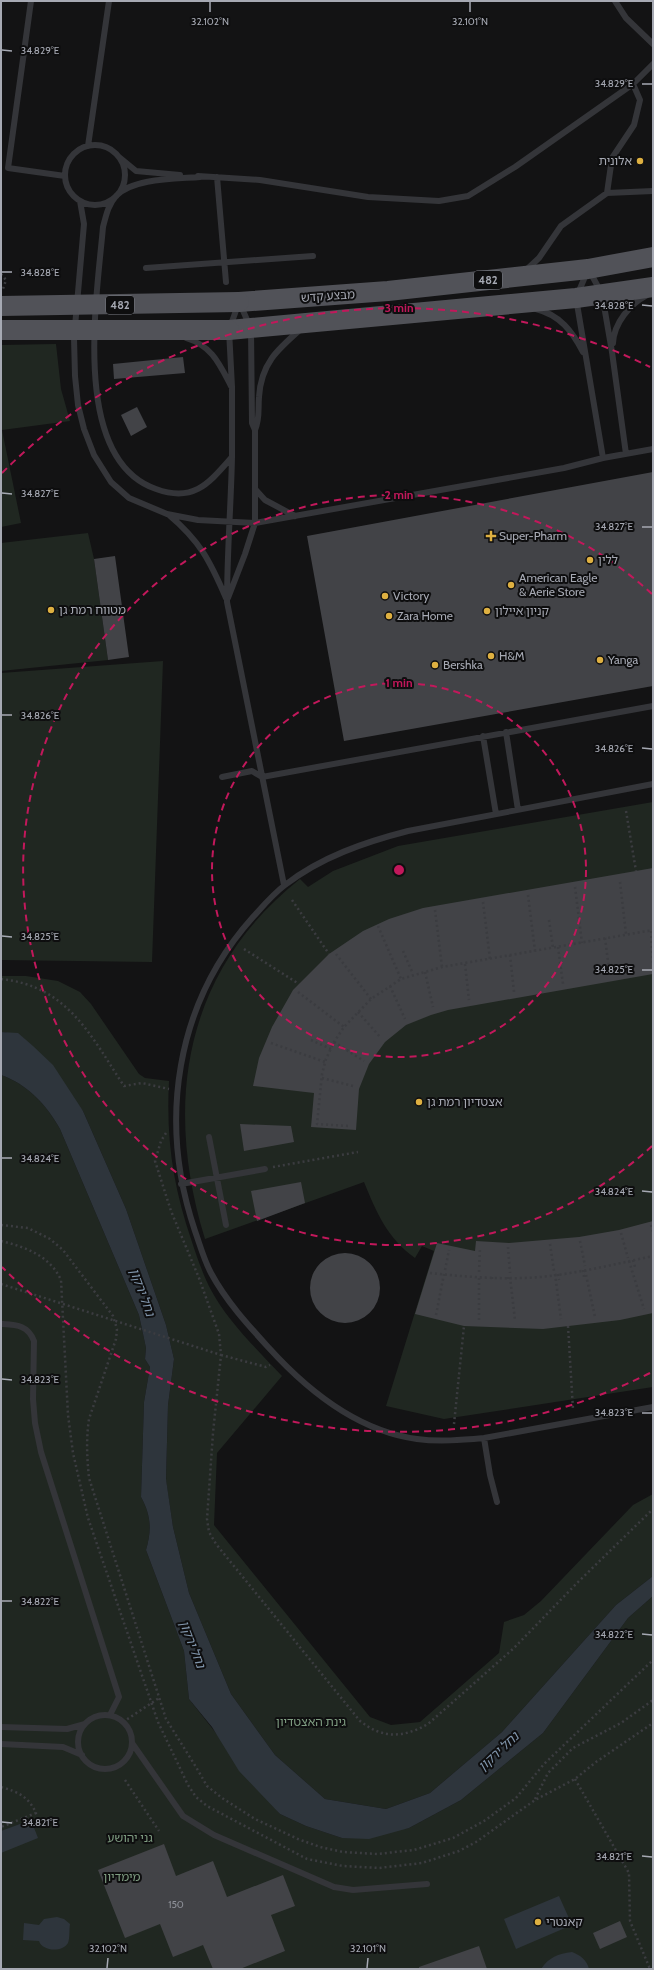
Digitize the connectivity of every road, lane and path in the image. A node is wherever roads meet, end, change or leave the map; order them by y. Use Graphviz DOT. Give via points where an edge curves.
graph roads {
  1 [pos="31,1"];
  2 [pos="109,1"];
  3 [pos="615,1"];
  4 [pos="653,44"];
  5 [pos="653,64"];
  6 [pos="633,84"];
  7 [pos="88,146"];
  8 [pos="119,157"];
  9 [pos="65,176"];
  10 [pos="200,176"];
  11 [pos="217,177"];
  12 [pos="653,191"];
  13 [pos="607,193"];
  14 [pos="117,195"];
  15 [pos="80,201"];
  16 [pos="313,256"];
  17 [pos="653,257"];
  18 [pos="224,262"];
  19 [pos="146,268"];
  20 [pos="588,269"];
  21 [pos="1,274"];
  22 [pos="518,277"];
  23 [pos="226,282"];
  24 [pos="653,287"];
  25 [pos="653,292"];
  26 [pos="1,293"];
  27 [pos="602,294"];
  28 [pos="576,298"];
  29 [pos="239,302"];
  30 [pos="511,304"];
  31 [pos="1,306"];
  32 [pos="308,324"];
  33 [pos="251,329"];
  34 [pos="1,330"];
  35 [pos="229,330"];
  36 [pos="163,331"];
  37 [pos="612,352"];
  38 [pos="586,358"];
  39 [pos="232,387"];
  40 [pos="256,397"];
  41 [pos="653,449"];
  42 [pos="626,454"];
  43 [pos="232,457"];
  44 [pos="603,458"];
  45 [pos="255,489"];
  46 [pos="167,514"];
  47 [pos="295,516"];
  48 [pos="231,522"];
  49 [pos="255,523"];
  50 [pos="227,602"];
  51 [pos="653,706"];
  52 [pos="506,732"];
  53 [pos="483,736"];
  54 [pos="222,777"];
  55 [pos="262,777"];
  56 [pos="653,784"];
  57 [pos="518,810"];
  58 [pos="626,811"];
  59 [pos="496,814"];
  60 [pos="636,871"];
  61 [pos="620,882"];
  62 [pos="284,885"];
  63 [pos="575,887"];
  64 [pos="528,895"];
  65 [pos="292,900"];
  66 [pos="483,902"];
  67 [pos="435,910"];
  68 [pos="549,920"];
  69 [pos="378,926"];
  70 [pos="652,930"];
  71 [pos="626,934"];
  72 [pos="605,938"];
  73 [pos="582,943"];
  74 [pos="558,947"];
  75 [pos="553,948"];
  76 [pos="244,949"];
  77 [pos="403,951"];
  78 [pos="535,951"];
  79 [pos="329,954"];
  80 [pos="336,954"];
  81 [pos="510,955"];
  82 [pos="490,959"];
  83 [pos="465,964"];
  84 [pos="653,965"];
  85 [pos="442,967"];
  86 [pos="425,972"];
  87 [pos="413,974"];
  88 [pos="610,977"];
  89 [pos="1,979"];
  90 [pos="401,979"];
  91 [pos="299,984"];
  92 [pos="563,984"];
  93 [pos="390,986"];
  94 [pos="298,992"];
  95 [pos="514,992"];
  96 [pos="371,999"];
  97 [pos="469,1000"];
  98 [pos="432,1007"];
  99 [pos="358,1012"];
  100 [pos="405,1019"];
  101 [pos="344,1027"];
  102 [pos="381,1038"];
  103 [pos="311,1040"];
  104 [pos="334,1042"];
  105 [pos="271,1043"];
  106 [pos="331,1049"];
  107 [pos="364,1061"];
  108 [pos="325,1062"];
  109 [pos="322,1078"];
  110 [pos="353,1086"];
  111 [pos="177,1090"];
  112 [pos="176,1118"];
  113 [pos="348,1126"];
  114 [pos="209,1137"];
  115 [pos="358,1152"];
  116 [pos="265,1169"];
  117 [pos="217,1178"];
  118 [pos="182,1184"];
  119 [pos="1,1225"];
  120 [pos="226,1225"];
  121 [pos="651,1225"];
  122 [pos="653,1232"];
  123 [pos="620,1233"];
  124 [pos="1,1241"];
  125 [pos="580,1241"];
  126 [pos="550,1244"];
  127 [pos="480,1247"];
  128 [pos="508,1247"];
  129 [pos="450,1250"];
  130 [pos="653,1256"];
  131 [pos="628,1258"];
  132 [pos="631,1261"];
  133 [pos="635,1267"];
  134 [pos="584,1269"];
  135 [pos="445,1270"];
  136 [pos="479,1272"];
  137 [pos="430,1273"];
  138 [pos="510,1273"];
  139 [pos="556,1273"];
  140 [pos="442,1275"];
  141 [pos="479,1277"];
  142 [pos="492,1277"];
  143 [pos="509,1277"];
  144 [pos="584,1277"];
  145 [pos="559,1280"];
  146 [pos="492,1282"];
  147 [pos="508,1282"];
  148 [pos="1,1284"];
  149 [pos="63,1304"];
  150 [pos="644,1308"];
  151 [pos="436,1315"];
  152 [pos="594,1317"];
  153 [pos="561,1319"];
  154 [pos="479,1320"];
  155 [pos="515,1320"];
  156 [pos="1,1324"];
  157 [pos="464,1326"];
  158 [pos="568,1326"];
  159 [pos="222,1355"];
  160 [pos="280,1360"];
  161 [pos="653,1407"];
  162 [pos="573,1409"];
  163 [pos="454,1424"];
  164 [pos="484,1438"];
  165 [pos="497,1502"];
  166 [pos="653,1509"];
  167 [pos="653,1660"];
  168 [pos="159,1698"];
  169 [pos="653,1700"];
  170 [pos="151,1703"];
  171 [pos="110,1715"];
  172 [pos="123,1722"];
  173 [pos="653,1723"];
  174 [pos="85,1724"];
  175 [pos="1,1727"];
  176 [pos="132,1743"];
  177 [pos="1,1744"];
  178 [pos="82,1755"];
  179 [pos="575,1779"];
  180 [pos="125,1780"];
  181 [pos="1,1787"];
  182 [pos="535,1800"];
  183 [pos="1,1827"];
  184 [pos="159,1831"];
  185 [pos="427,1884"];
  186 [pos="650,1969"];
  1 -- 9 [label="lane" via="8,168"];
  2 -- 7 [label="lane"];
  3 -- 4 [label="lane" via="626,18"];
  5 -- 6 [label="lane"];
  6 -- 11 [label="lane" via="515,167 468,196 439,201 368,197 260,180"];
  6 -- 13 [label="lane" via="640,100 634,125 612,158"];
  7 -- 8 [label="lane" via="105,147"];
  7 -- 9 [label="lane" via="74,154 66,168"];
  8 -- 10 [label="lane" via="136,170 152,174"];
  8 -- 14 [label="lane" via="124,177"];
  9 -- 15 [label="lane" via="69,190"];
  10 -- 11 [label="lane"];
  10 -- 14 [label="lane" via="152,181 133,186"];
  11 -- 18 [label="lane"];
  12 -- 13 [label="lane"];
  13 -- 22 [label="lane" via="561,226 539,258"];
  14 -- 15 [label="lane" via="100,205"];
  14 -- 43 [label="lane" via="107,210 103,227 94,339 97,401 112,446 126,469 140,482 170,494 186,494 199,490 211,481"];
  15 -- 46 [label="lane" via="84,224 74,338 78,405 84,429 94,455 111,482 129,498"];
  16 -- 18 [label="lane"];
  17 -- 20 [label="main road, מבצע קדש / 482"];
  18 -- 19 [label="lane"];
  18 -- 23 [label="lane"];
  20 -- 22 [label="main road, מבצע קדש / 482"];
  20 -- 27 [label="lane"];
  20 -- 28 [label="lane"];
  21 -- 26 [label="path, bridge" via="6,280"];
  22 -- 29 [label="main road, מבצע קדש / 482" via="388,291"];
  24 -- 27 [label="main road, מבצע קדש / 482"];
  25 -- 37 [label="lane" via="629,308 613,337"];
  27 -- 28 [label="main road, מבצע קדש / 482"];
  27 -- 37 [label="lane"];
  28 -- 30 [label="main road, מבצע קדש / 482"];
  28 -- 38 [label="lane"];
  29 -- 31 [label="main road, מבצע קדש / 482, bridge"];
  29 -- 33 [label="lane"];
  29 -- 35 [label="lane"];
  30 -- 32 [label="main road, מבצע קדש / 482"];
  30 -- 38 [label="lane" via="541,310 554,316 575,336"];
  32 -- 33 [label="main road, מבצע קדש / 482"];
  32 -- 40 [label="lane" via="271,358"];
  33 -- 35 [label="main road, מבצע קדש / 482"];
  33 -- 40 [label="lane"];
  34 -- 36 [label="main road, מבצע קדש / 482, bridge"];
  35 -- 36 [label="main road, מבצע קדש / 482, bridge"];
  35 -- 39 [label="lane"];
  36 -- 39 [label="lane" via="204,346 213,354"];
  37 -- 42 [label="lane"];
  38 -- 44 [label="lane"];
  39 -- 43 [label="lane"];
  40 -- 45 [label="lane" via="259,422 255,430"];
  41 -- 42 [label="lane"];
  42 -- 44 [label="lane"];
  43 -- 48 [label="lane"];
  44 -- 47 [label="lane" via="564,468"];
  45 -- 47 [label="lane" via="265,500"];
  45 -- 49 [label="lane"];
  46 -- 48 [label="lane" via="198,520"];
  46 -- 50 [label="lane" via="186,530 202,549 211,563"];
  47 -- 49 [label="lane"];
  48 -- 49 [label="lane"];
  48 -- 50 [label="lane"];
  49 -- 50 [label="lane"];
  50 -- 55 [label="lane"];
  51 -- 52 [label="lane"];
  52 -- 53 [label="lane"];
  52 -- 57 [label="lane"];
  53 -- 55 [label="lane"];
  53 -- 59 [label="lane"];
  54 -- 55 [label="lane" via="252,771"];
  55 -- 62 [label="lane"];
  56 -- 57 [label="lane"];
  57 -- 59 [label="lane"];
  58 -- 60 [label="path"];
  59 -- 62 [label="lane" via="375,839 322,862"];
  61 -- 71 [label="path"];
  62 -- 111 [label="lane" via="233,941 204,992 193,1016"];
  63 -- 73 [label="path"];
  64 -- 78 [label="path"];
  65 -- 79 [label="path"];
  66 -- 82 [label="path"];
  67 -- 85 [label="path"];
  68 -- 75 [label="path"];
  69 -- 90 [label="path"];
  70 -- 71 [label="path"];
  70 -- 84 [label="path"];
  71 -- 72 [label="path"];
  72 -- 73 [label="path"];
  72 -- 88 [label="path"];
  73 -- 74 [label="path"];
  74 -- 75 [label="path"];
  74 -- 92 [label="path"];
  75 -- 78 [label="path"];
  76 -- 91 [label="path"];
  77 -- 87 [label="path"];
  78 -- 81 [label="path"];
  80 -- 96 [label="path"];
  81 -- 82 [label="path"];
  81 -- 95 [label="path"];
  82 -- 83 [label="path"];
  83 -- 85 [label="path"];
  83 -- 97 [label="path"];
  85 -- 86 [label="path"];
  86 -- 87 [label="path"];
  86 -- 98 [label="path"];
  87 -- 90 [label="path"];
  89 -- 111 [label="path" via="19,981 46,993 66,1006 88,1030 124,1086 142,1083"];
  90 -- 93 [label="path"];
  93 -- 96 [label="path"];
  93 -- 100 [label="path"];
  94 -- 101 [label="path"];
  96 -- 99 [label="path"];
  99 -- 101 [label="path"];
  99 -- 102 [label="path"];
  101 -- 104 [label="path"];
  103 -- 106 [label="path"];
  104 -- 106 [label="path"];
  104 -- 107 [label="path"];
  105 -- 108 [label="path"];
  106 -- 108 [label="path"];
  108 -- 109 [label="path"];
  109 -- 110 [label="path"];
  109 -- 113 [label="path" via="317,1124"];
  111 -- 112 [label="lane"];
  112 -- 118 [label="lane"];
  112 -- 159 [label="path" via="161,1141 155,1161 171,1211 219,1334"];
  114 -- 117 [label="lane"];
  115 -- 116 [label="path"];
  116 -- 117 [label="lane"];
  117 -- 118 [label="lane"];
  117 -- 120 [label="lane"];
  118 -- 160 [label="lane" via="210,1272 227,1299"];
  119 -- 168 [label="path" via="28,1228 50,1239 63,1250 108,1307 116,1323 116,1339 89,1418 86,1453 89,1478"];
  121 -- 122 [label="path"];
  123 -- 131 [label="path"];
  124 -- 149 [label="path" via="48,1260 61,1280"];
  125 -- 134 [label="path"];
  126 -- 139 [label="path"];
  127 -- 136 [label="path"];
  128 -- 138 [label="path"];
  129 -- 135 [label="path"];
  130 -- 132 [label="path"];
  132 -- 133 [label="path"];
  132 -- 134 [label="path"];
  132 -- 150 [label="path"];
  134 -- 139 [label="path"];
  134 -- 144 [label="path"];
  134 -- 152 [label="path"];
  137 -- 140 [label="path"];
  139 -- 143 [label="path"];
  139 -- 145 [label="path"];
  139 -- 153 [label="path"];
  140 -- 141 [label="path"];
  140 -- 151 [label="path"];
  141 -- 142 [label="path"];
  141 -- 154 [label="path"];
  142 -- 143 [label="path"];
  142 -- 146 [label="path"];
  143 -- 147 [label="path"];
  143 -- 155 [label="path"];
  148 -- 149 [label="path"];
  149 -- 159 [label="path, bridge"];
  149 -- 170 [label="path" via="68,1415 73,1453 88,1518"];
  156 -- 171 [label="lane" via="21,1326 31,1333 34,1341 33,1398 40,1446 119,1697"];
  157 -- 163 [label="path"];
  158 -- 162 [label="path"];
  159 -- 160 [label="path" via="266,1367"];
  159 -- 166 [label="path" via="208,1495 208,1532 360,1720 381,1733 413,1733 428,1724 514,1648"];
  160 -- 164 [label="lane" via="311,1389 336,1407 389,1433 417,1439 458,1441"];
  161 -- 164 [label="lane"];
  164 -- 165 [label="lane"];
  167 -- 168 [label="path" via="544,1764 516,1798 484,1821 453,1838 414,1850 384,1853 343,1852 315,1845 255,1819 222,1798 207,1786 166,1719"];
  168 -- 170 [label="path"];
  169 -- 182 [label="path" via="621,1723 573,1748 548,1773"];
  170 -- 172 [label="path"];
  170 -- 182 [label="path" via="181,1771 196,1797 222,1816 307,1859 325,1864 379,1868 436,1859 476,1842"];
  171 -- 172 [label="lane"];
  171 -- 174 [label="lane" via="94,1717"];
  172 -- 176 [label="lane" via="128,1728"];
  173 -- 179 [label="path"];
  174 -- 175 [label="lane" via="67,1729"];
  174 -- 178 [label="lane" via="78,1742"];
  176 -- 178 [label="lane" via="126,1758 113,1767 97,1768 89,1764"];
  176 -- 185 [label="lane" via="183,1816 214,1835 334,1887 354,1890"];
  177 -- 178 [label="lane" via="63,1747"];
  179 -- 182 [label="path"];
  179 -- 186 [label="path" via="629,1873 630,1921"];
  180 -- 184 [label="path"];
  181 -- 183 [label="path" via="20,1793 36,1813"];
}
